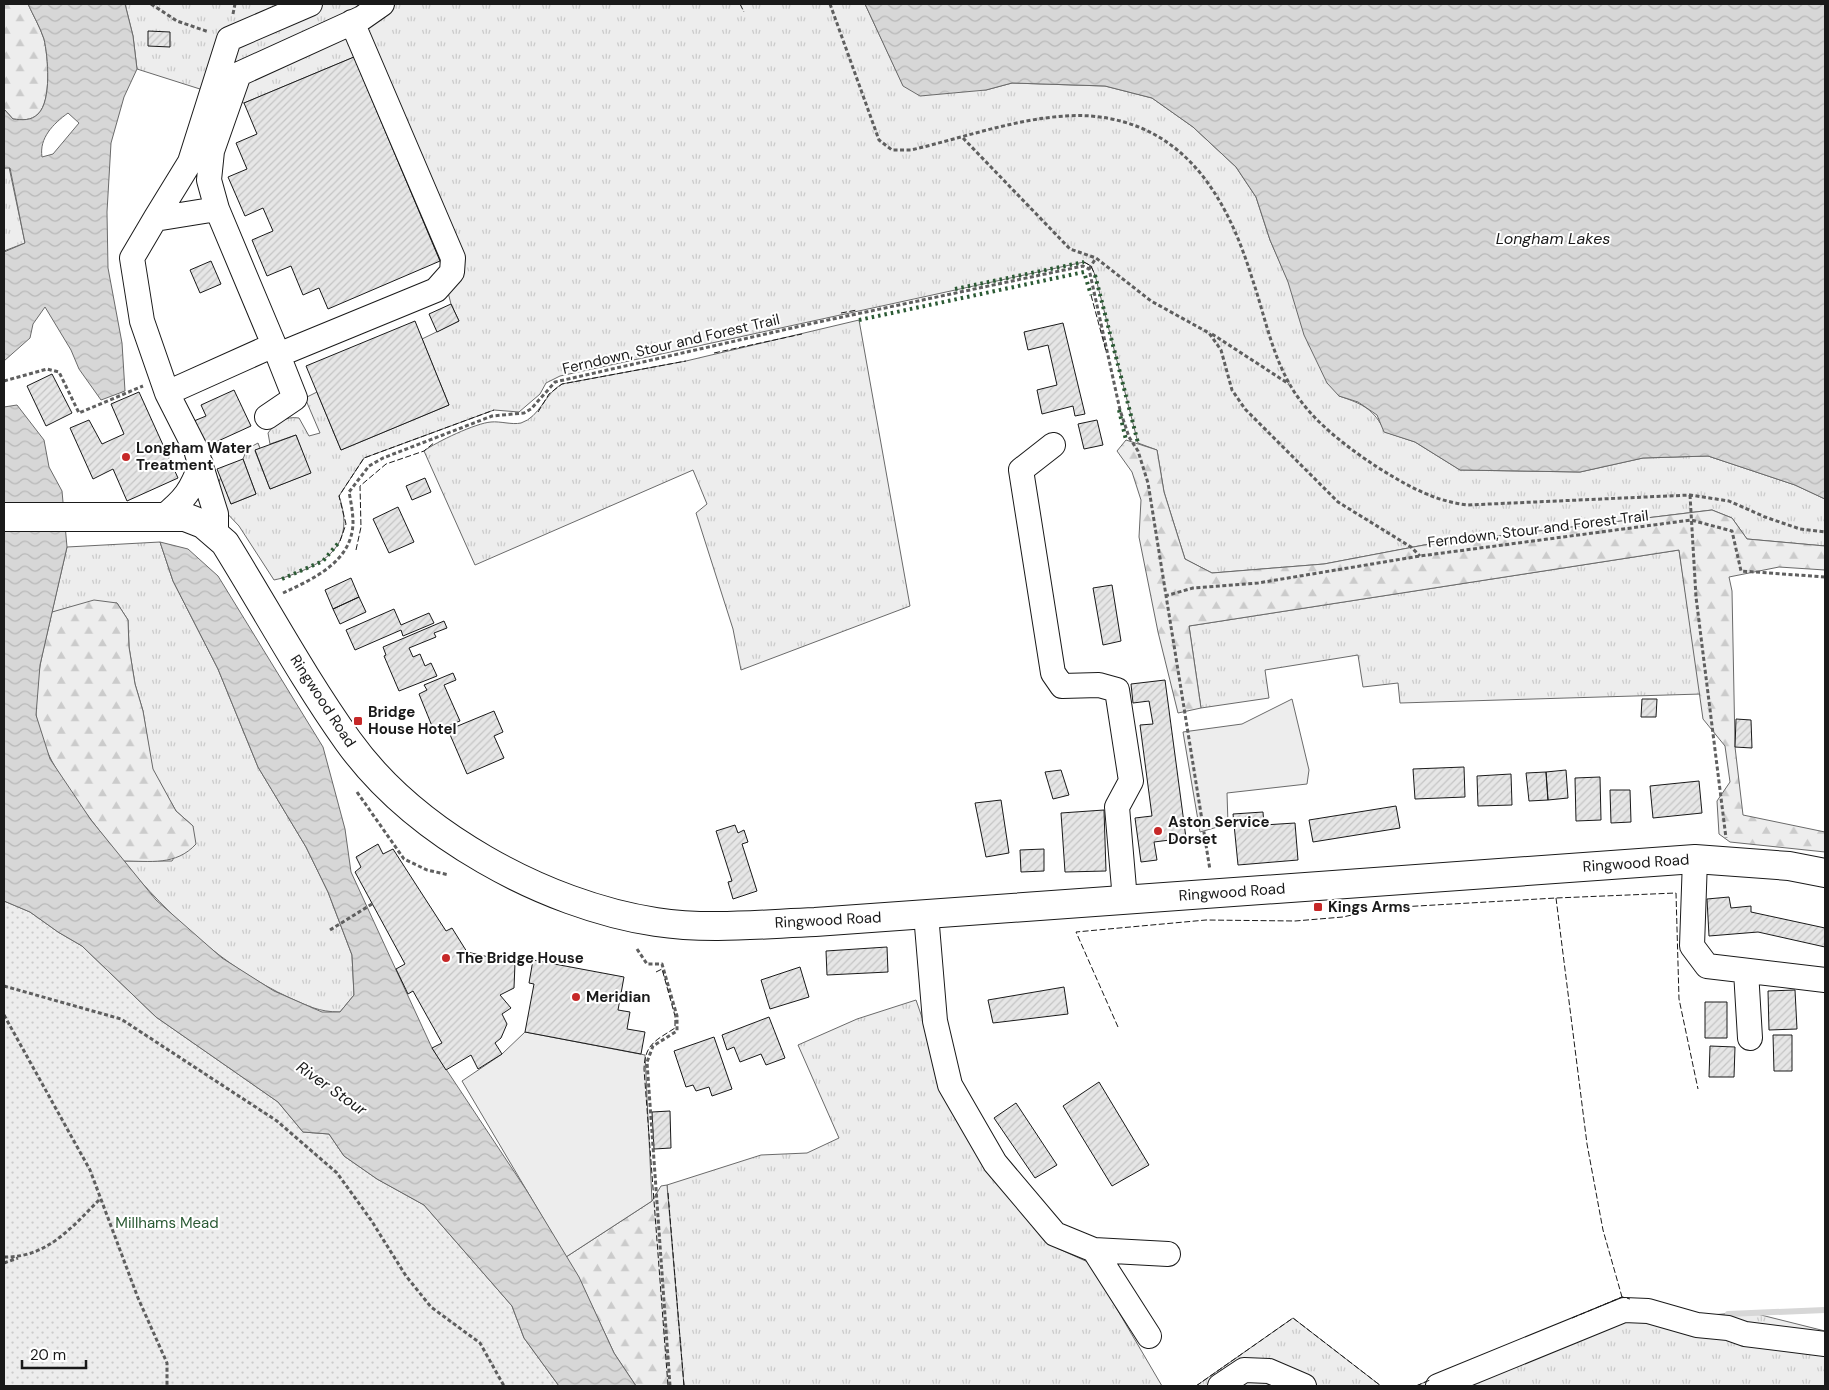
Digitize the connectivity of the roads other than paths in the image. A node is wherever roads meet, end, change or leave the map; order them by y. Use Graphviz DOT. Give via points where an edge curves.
graph roads {
  1 [pos="310,4"];
  2 [pos="382,4"];
  3 [pos="352,22"];
  4 [pos="216,209"];
  5 [pos="155,219"];
  6 [pos="276,350"];
  7 [pos="165,386"];
  8 [pos="266,417"];
  9 [pos="1053,445"];
  10 [pos="201,464"];
  11 [pos="4,517"];
  12 [pos="162,517"];
  13 [pos="216,536"];
  14 [pos="1694,859"];
  15 [pos="1825,873"];
  16 [pos="1125,900"];
  17 [pos="926,914"];
  18 [pos="1746,972"];
  19 [pos="1825,980"];
  20 [pos="1750,1038"];
  21 [pos="1094,1250"];
  22 [pos="1168,1254"];
  23 [pos="1150,1336"];
  24 [pos="1825,1344"];
  25 [pos="1220,1386"];
  26 [pos="1304,1386"];
  27 [pos="1438,1386"];
  1 -- 5 [label="street" via="229,38 190,162"];
  2 -- 3 [label="street"];
  3 -- 4 [label="street" via="239,74 212,151 209,180"];
  3 -- 6 [label="street" via="453,258 452,272 436,290"];
  4 -- 5 [label="street"];
  4 -- 6 [label="street"];
  5 -- 7 [label="street" via="132,258 142,322"];
  6 -- 7 [label="street"];
  6 -- 8 [label="street" via="296,398"];
  7 -- 10 [label="street"];
  9 -- 16 [label="street" via="1021,470 1053,673 1062,686 1099,685 1117,690 1132,781 1117,807"];
  10 -- 12 [label="street" via="182,501"];
  10 -- 13 [label="street" via="216,514"];
  11 -- 12 [label="highway, Ringwood Road"];
  12 -- 13 [label="highway, Ringwood Road" via="185,518 203,524"];
  13 -- 17 [label="highway, Ringwood Road" via="225,543 348,742 393,792 455,841 535,885 598,909 656,922 715,926"];
  14 -- 15 [label="highway, Ringwood Road" via="1789,866"];
  14 -- 16 [label="highway, Ringwood Road"];
  14 -- 18 [label="street" via="1692,946 1707,966"];
  16 -- 17 [label="highway, Ringwood Road"];
  17 -- 21 [label="street" via="935,1020 950,1085 995,1163 1055,1234"];
  18 -- 19 [label="street"];
  18 -- 20 [label="street"];
  21 -- 22 [label="street"];
  21 -- 23 [label="street"];
  24 -- 27 [label="street" via="1745,1334 1648,1311 1624,1310"];
  25 -- 26 [label="street" via="1244,1370 1269,1371"];
}
